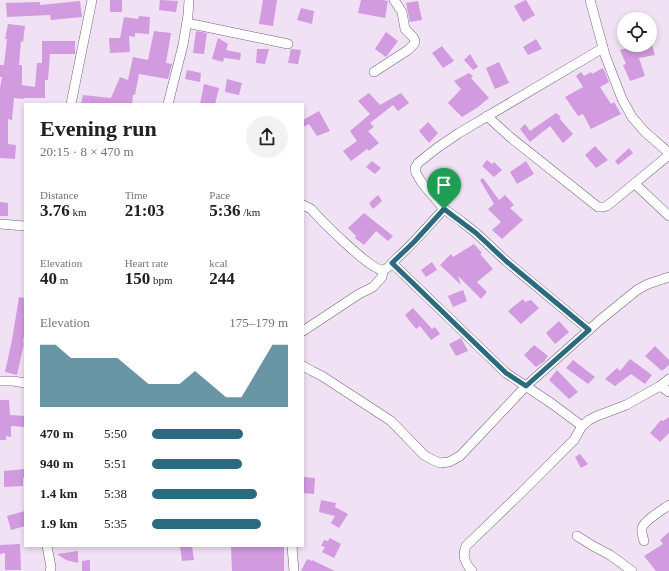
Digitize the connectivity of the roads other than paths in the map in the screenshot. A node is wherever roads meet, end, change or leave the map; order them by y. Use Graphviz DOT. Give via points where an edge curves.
graph roads {
  1 [pos="92,0"];
  2 [pos="189,0"];
  3 [pos="394,0"];
  4 [pos="590,0"];
  5 [pos="187,23"];
  6 [pos="288,44"];
  7 [pos="603,48"];
  8 [pos="374,72"];
  9 [pos="71,103"];
  10 [pos="168,103"];
  11 [pos="487,116"];
  12 [pos="669,154"];
  13 [pos="635,184"];
  14 [pos="304,206"];
  15 [pos="444,209"];
  16 [pos="669,216"];
  17 [pos="0,224"];
  18 [pos="24,226"];
  19 [pos="392,263"];
  20 [pos="383,270"];
  21 [pos="668,278"];
  22 [pos="304,330"];
  23 [pos="589,330"];
  24 [pos="304,367"];
  25 [pos="669,379"];
  26 [pos="0,381"];
  27 [pos="24,383"];
  28 [pos="526,386"];
  29 [pos="660,386"];
  30 [pos="669,392"];
  31 [pos="582,426"];
  32 [pos="669,505"];
  33 [pos="577,536"];
  34 [pos="644,541"];
  35 [pos="47,547"];
  36 [pos="292,547"];
  37 [pos="470,570"];
  38 [pos="50,571"];
  39 [pos="294,571"];
  40 [pos="632,571"];
  1 -- 9 [label="street"];
  2 -- 5 [label="street"];
  3 -- 8 [label="street" via="402,12 405,29 415,41 408,50"];
  4 -- 7 [label="street"];
  5 -- 6 [label="street"];
  5 -- 10 [label="street" via="184,45"];
  7 -- 11 [label="street"];
  7 -- 12 [label="street" via="632,118"];
  11 -- 13 [label="street" via="598,207 607,206"];
  11 -- 15 [label="street" via="437,148 415,168 422,183"];
  12 -- 13 [label="street"];
  13 -- 16 [label="street"];
  14 -- 20 [label="street" via="311,209 361,258 378,270"];
  15 -- 19 [label="street"];
  15 -- 23 [label="street" via="476,233"];
  17 -- 18 [label="street"];
  19 -- 20 [label="street"];
  19 -- 28 [label="street" via="506,373"];
  20 -- 22 [label="street" via="382,277 373,287"];
  21 -- 23 [label="street" via="637,290"];
  23 -- 28 [label="street"];
  24 -- 28 [label="street" via="391,421 424,455 440,463 449,462 460,456"];
  25 -- 29 [label="street"];
  26 -- 27 [label="street"];
  28 -- 31 [label="street"];
  29 -- 30 [label="street"];
  29 -- 31 [label="street" via="626,405 589,420"];
  31 -- 37 [label="street" via="566,449 466,546 464,558"];
  32 -- 34 [label="street" via="642,527"];
  33 -- 40 [label="street"];
  35 -- 38 [label="street"];
  36 -- 39 [label="street"];
}
